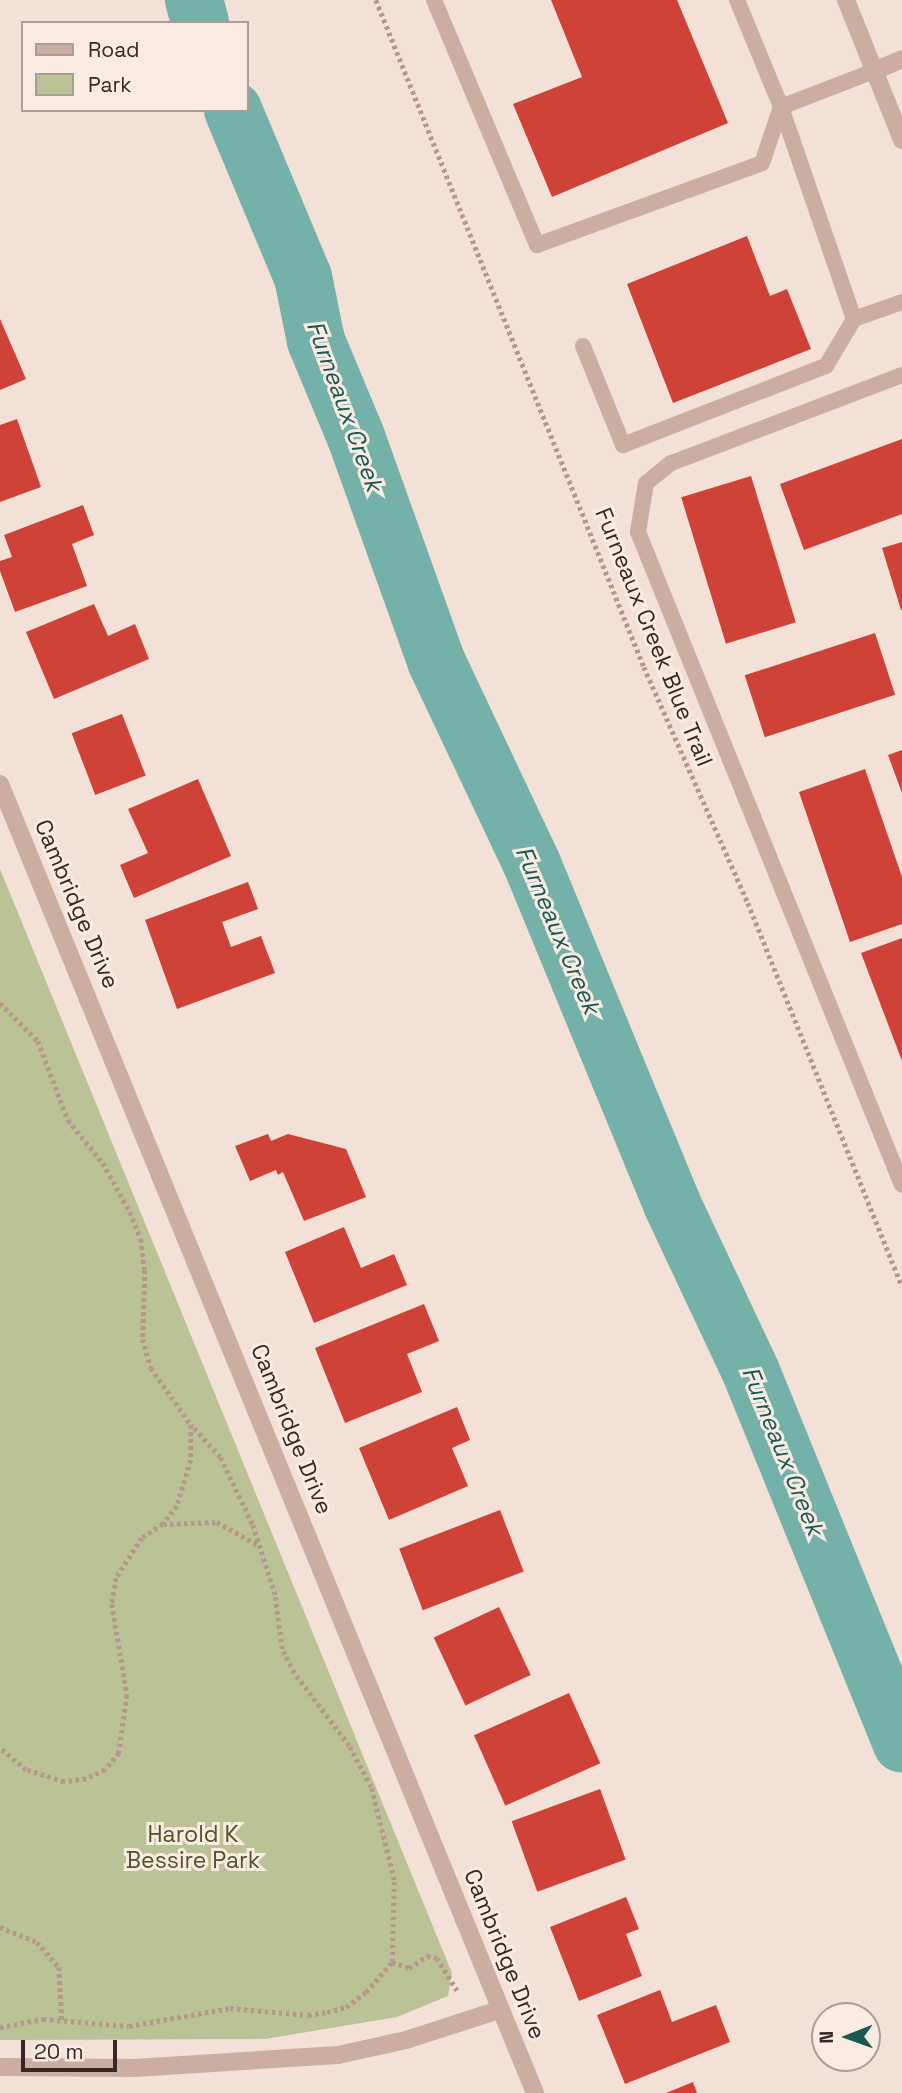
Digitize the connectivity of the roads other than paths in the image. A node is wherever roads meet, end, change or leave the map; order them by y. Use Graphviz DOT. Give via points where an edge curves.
graph roads {
  1 [pos="434,0"];
  2 [pos="737,0"];
  3 [pos="846,0"];
  4 [pos="902,59"];
  5 [pos="874,71"];
  6 [pos="781,107"];
  7 [pos="902,140"];
  8 [pos="902,302"];
  9 [pos="854,319"];
  10 [pos="583,346"];
  11 [pos="902,375"];
  12 [pos="0,784"];
  13 [pos="902,1185"];
  14 [pos="499,2010"];
  15 [pos="0,2067"];
  16 [pos="536,2093"];
  1 -- 6 [label="lane" via="537,245 762,163"];
  2 -- 6 [label="lane"];
  3 -- 5 [label="street"];
  4 -- 5 [label="street"];
  5 -- 6 [label="lane"];
  5 -- 7 [label="street"];
  6 -- 9 [label="lane"];
  8 -- 9 [label="lane"];
  9 -- 10 [label="lane" via="826,366 623,445"];
  11 -- 13 [label="lane" via="671,463 646,483 638,532"];
  12 -- 14 [label="street, Cambridge Drive" via="398,1752"];
  14 -- 15 [label="street" via="407,2040 338,2055 135,2068"];
  14 -- 16 [label="street, Cambridge Drive"];
}
